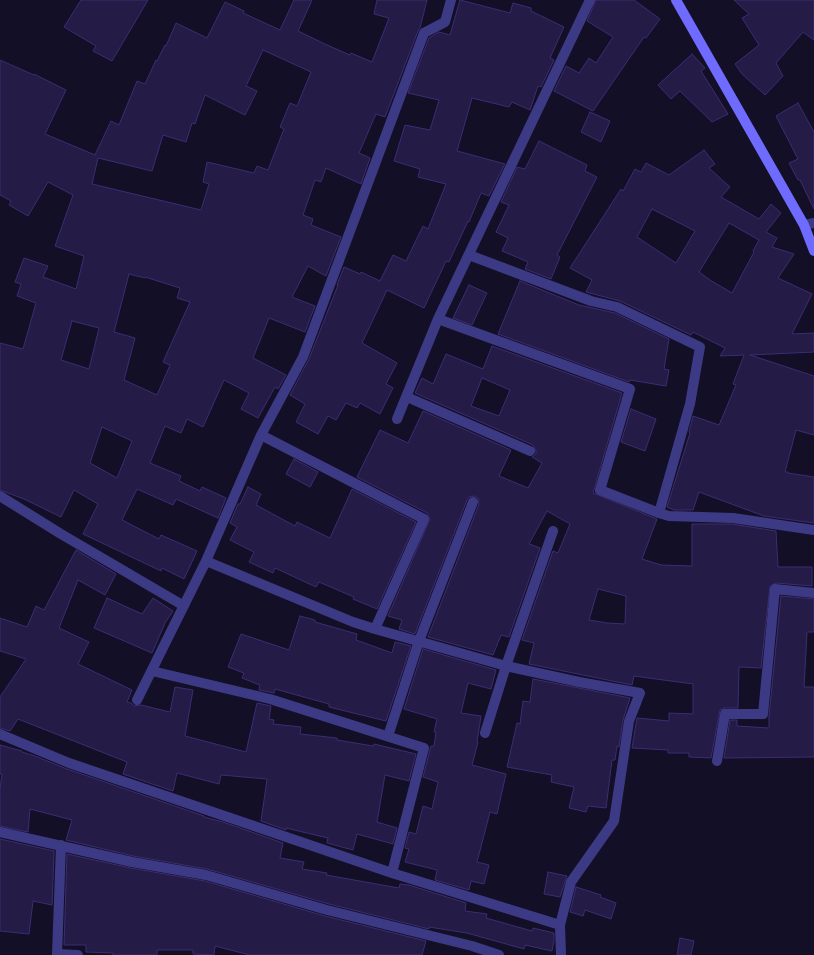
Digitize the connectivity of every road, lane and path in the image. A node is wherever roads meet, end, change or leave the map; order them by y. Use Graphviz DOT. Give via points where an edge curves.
graph roads {
  1 [pos="451,0"];
  2 [pos="590,0"];
  3 [pos="676,0"];
  4 [pos="809,224"];
  5 [pos="814,251"];
  6 [pos="469,255"];
  7 [pos="438,319"];
  8 [pos="407,398"];
  9 [pos="397,419"];
  10 [pos="261,435"];
  11 [pos="530,451"];
  12 [pos="0,496"];
  13 [pos="473,502"];
  14 [pos="659,513"];
  15 [pos="814,530"];
  16 [pos="553,531"];
  17 [pos="206,561"];
  18 [pos="814,592"];
  19 [pos="184,606"];
  20 [pos="375,629"];
  21 [pos="419,641"];
  22 [pos="506,666"];
  23 [pos="152,671"];
  24 [pos="137,700"];
  25 [pos="486,732"];
  26 [pos="0,734"];
  27 [pos="388,736"];
  28 [pos="717,761"];
  29 [pos="0,832"];
  30 [pos="61,845"];
  31 [pos="392,873"];
  32 [pos="560,925"];
  33 [pos="57,954"];
  34 [pos="78,955"];
  35 [pos="499,955"];
  36 [pos="561,955"];
  1 -- 10 [label="street" via="445,22 424,33 303,357"];
  2 -- 6 [label="street"];
  3 -- 4 [label="main road"];
  4 -- 5 [label="main road"];
  6 -- 7 [label="street"];
  6 -- 14 [label="street" via="591,301 618,307 700,347 690,404"];
  7 -- 8 [label="street"];
  7 -- 14 [label="street" via="630,389 600,490"];
  8 -- 9 [label="street"];
  8 -- 11 [label="street"];
  10 -- 17 [label="street"];
  10 -- 20 [label="street" via="424,519"];
  12 -- 19 [label="street"];
  13 -- 21 [label="street"];
  14 -- 15 [label="street" via="669,516 733,518"];
  16 -- 22 [label="street"];
  17 -- 19 [label="street"];
  17 -- 20 [label="street"];
  18 -- 28 [label="street" via="775,589 763,714 725,714"];
  19 -- 23 [label="street"];
  20 -- 21 [label="street"];
  21 -- 22 [label="street"];
  21 -- 27 [label="street"];
  22 -- 25 [label="street"];
  22 -- 32 [label="street" via="640,692 629,721 614,821 571,882"];
  23 -- 24 [label="street"];
  23 -- 27 [label="street" via="270,699"];
  26 -- 31 [label="street" via="69,763"];
  27 -- 31 [label="street" via="424,748"];
  29 -- 30 [label="street"];
  30 -- 33 [label="street"];
  30 -- 35 [label="street" via="132,862 206,875"];
  31 -- 32 [label="street"];
  32 -- 36 [label="street"];
  33 -- 34 [label="street"];
}
